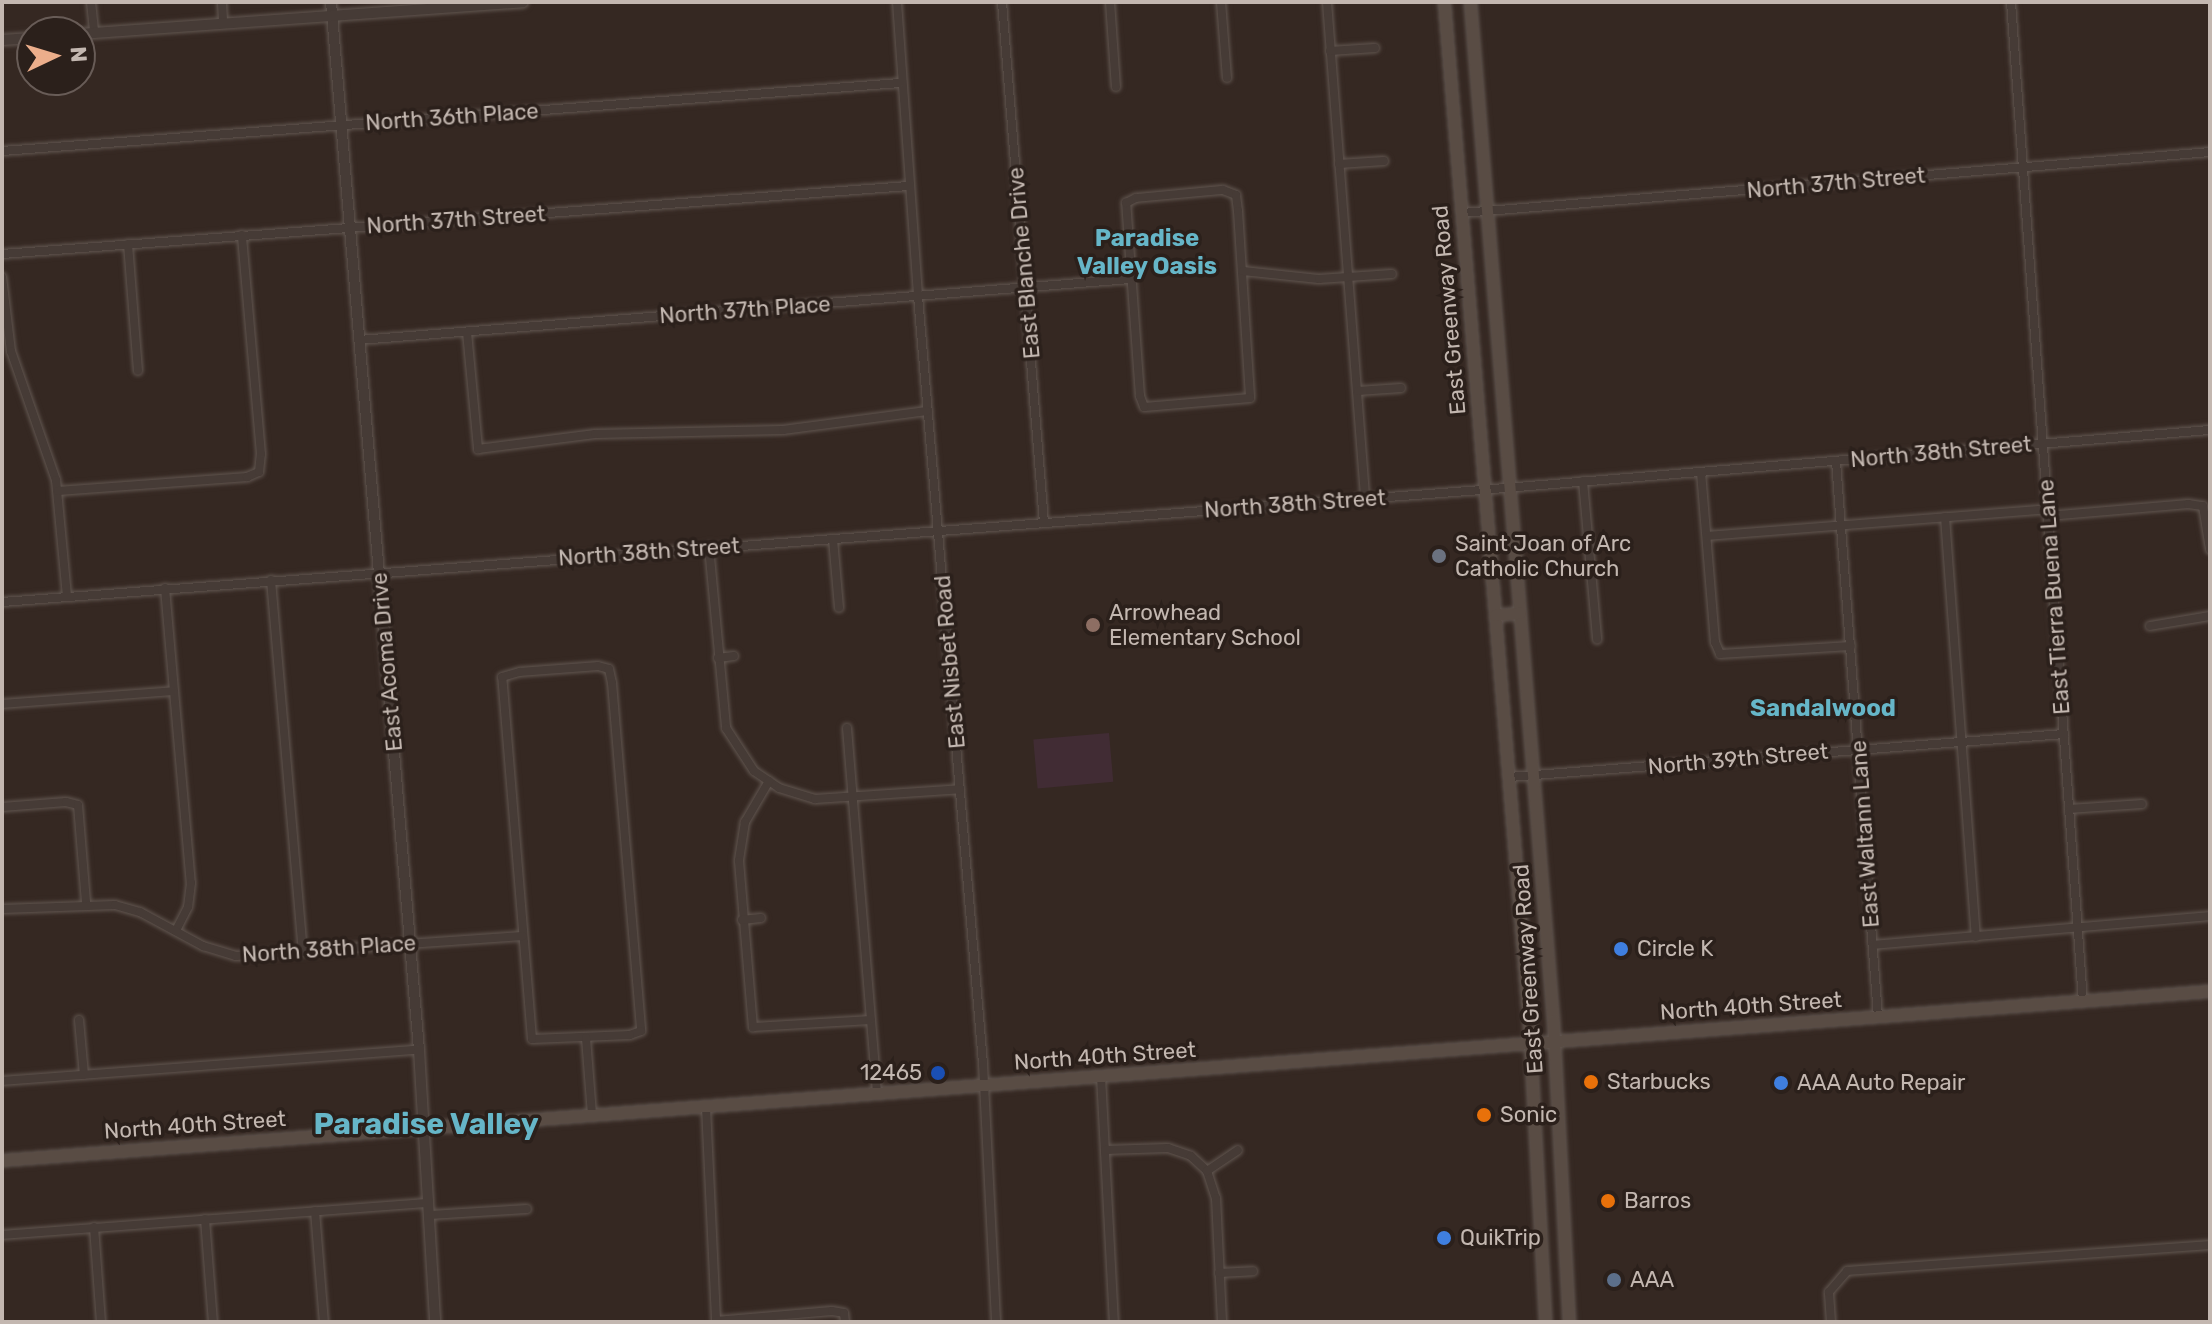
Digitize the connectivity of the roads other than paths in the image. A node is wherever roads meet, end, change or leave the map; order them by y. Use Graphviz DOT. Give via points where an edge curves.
graph roads {
  1 [pos="222,2"];
  2 [pos="331,2"];
  3 [pos="523,2"];
  4 [pos="897,2"];
  5 [pos="1002,2"];
  6 [pos="1110,2"];
  7 [pos="1221,2"];
  8 [pos="1327,2"];
  9 [pos="1444,2"];
  10 [pos="1470,2"];
  11 [pos="2011,2"];
  12 [pos="441,5"];
  13 [pos="332,16"];
  14 [pos="223,23"];
  15 [pos="96,33"];
  16 [pos="1375,48"];
  17 [pos="1330,51"];
  18 [pos="1227,78"];
  19 [pos="901,83"];
  20 [pos="1116,87"];
  21 [pos="343,125"];
  22 [pos="2,151"];
  23 [pos="2210,152"];
  24 [pos="1384,161"];
  25 [pos="1339,164"];
  26 [pos="2023,167"];
  27 [pos="909,186"];
  28 [pos="1486,211"];
  29 [pos="1462,213"];
  30 [pos="350,228"];
  31 [pos="242,235"];
  32 [pos="128,244"];
  33 [pos="2,254"];
  34 [pos="1243,271"];
  35 [pos="1392,274"];
  36 [pos="2,277"];
  37 [pos="1349,277"];
  38 [pos="1131,279"];
  39 [pos="1026,287"];
  40 [pos="918,296"];
  41 [pos="467,332"];
  42 [pos="359,340"];
  43 [pos="138,371"];
  44 [pos="1401,388"];
  45 [pos="1358,391"];
  46 [pos="927,411"];
  47 [pos="2210,430"];
  48 [pos="2043,444"];
  49 [pos="1836,461"];
  50 [pos="1701,472"];
  51 [pos="1583,481"];
  52 [pos="1509,487"];
  53 [pos="1484,489"];
  54 [pos="58,491"];
  55 [pos="1365,498"];
  56 [pos="2048,512"];
  57 [pos="1945,517"];
  58 [pos="1044,523"];
  59 [pos="1841,525"];
  60 [pos="939,532"];
  61 [pos="1707,536"];
  62 [pos="833,539"];
  63 [pos="709,547"];
  64 [pos="2210,549"];
  65 [pos="380,574"];
  66 [pos="271,580"];
  67 [pos="165,588"];
  68 [pos="67,596"];
  69 [pos="2,602"];
  70 [pos="839,608"];
  71 [pos="1520,613"];
  72 [pos="1495,615"];
  73 [pos="2210,616"];
  74 [pos="2150,626"];
  75 [pos="1597,639"];
  76 [pos="1851,646"];
  77 [pos="734,656"];
  78 [pos="718,658"];
  79 [pos="173,691"];
  80 [pos="2,704"];
  81 [pos="847,728"];
  82 [pos="2064,734"];
  83 [pos="1962,741"];
  84 [pos="1859,749"];
  85 [pos="1533,775"];
  86 [pos="1509,777"];
  87 [pos="769,781"];
  88 [pos="960,789"];
  89 [pos="852,798"];
  90 [pos="2142,804"];
  91 [pos="2,807"];
  92 [pos="2069,809"];
  93 [pos="86,903"];
  94 [pos="2,909"];
  95 [pos="2210,916"];
  96 [pos="761,918"];
  97 [pos="742,920"];
  98 [pos="2078,928"];
  99 [pos="176,931"];
  100 [pos="522,936"];
  101 [pos="1976,937"];
  102 [pos="410,944"];
  103 [pos="1873,945"];
  104 [pos="303,952"];
  105 [pos="2210,991"];
  106 [pos="2083,1001"];
  107 [pos="1878,1017"];
  108 [pos="79,1020"];
  109 [pos="871,1020"];
  110 [pos="586,1038"];
  111 [pos="1554,1041"];
  112 [pos="1531,1043"];
  113 [pos="419,1050"];
  114 [pos="84,1075"];
  115 [pos="1101,1076"];
  116 [pos="2,1081"];
  117 [pos="984,1085"];
  118 [pos="877,1094"];
  119 [pos="706,1107"];
  120 [pos="592,1115"];
  121 [pos="425,1128"];
  122 [pos="1105,1150"];
  123 [pos="1238,1150"];
  124 [pos="2,1160"];
  125 [pos="1207,1171"];
  126 [pos="430,1209"];
  127 [pos="527,1209"];
  128 [pos="315,1211"];
  129 [pos="205,1219"];
  130 [pos="94,1227"];
  131 [pos="2,1235"];
  132 [pos="2210,1245"];
  133 [pos="1253,1271"];
  134 [pos="1219,1273"];
  135 [pos="844,1317"];
  136 [pos="716,1321"];
  137 [pos="101,1322"];
  138 [pos="213,1322"];
  139 [pos="324,1322"];
  140 [pos="435,1322"];
  141 [pos="996,1322"];
  142 [pos="1114,1322"];
  143 [pos="1222,1322"];
  144 [pos="1545,1322"];
  145 [pos="1569,1322"];
  146 [pos="1831,1322"];
  1 -- 14 [label="street"];
  2 -- 13 [label="street, East Acoma Drive"];
  3 -- 12 [label="street"];
  4 -- 19 [label="street, East Nisbet Road"];
  5 -- 39 [label="street, East Blanche Drive"];
  6 -- 20 [label="street"];
  7 -- 18 [label="street"];
  8 -- 17 [label="street"];
  9 -- 29 [label="main road, East Greenway Road"];
  10 -- 28 [label="main road, East Greenway Road"];
  11 -- 26 [label="street, East Tierra Buena Lane"];
  12 -- 13 [label="street"];
  13 -- 14 [label="street"];
  13 -- 21 [label="street, East Acoma Drive"];
  14 -- 15 [label="street"];
  16 -- 17 [label="street"];
  17 -- 25 [label="street"];
  19 -- 21 [label="street, North 36th Place"];
  19 -- 27 [label="street, East Nisbet Road"];
  21 -- 22 [label="street, North 36th Place"];
  21 -- 30 [label="street, East Acoma Drive"];
  23 -- 26 [label="street, North 37th Street"];
  24 -- 25 [label="street"];
  25 -- 37 [label="street"];
  26 -- 28 [label="street, North 37th Street"];
  26 -- 48 [label="street, East Tierra Buena Lane"];
  27 -- 30 [label="street, North 37th Street"];
  27 -- 40 [label="street, East Nisbet Road"];
  28 -- 29 [label="street, North 37th Street"];
  28 -- 52 [label="main road, East Greenway Road"];
  29 -- 53 [label="main road, East Greenway Road"];
  30 -- 31 [label="street, North 37th Street"];
  30 -- 42 [label="street, East Acoma Drive"];
  31 -- 32 [label="street, North 37th Street"];
  31 -- 54 [label="street" via="259,472"];
  32 -- 33 [label="street, North 37th Street"];
  32 -- 43 [label="street"];
  34 -- 37 [label="street"];
  34 -- 38 [label="street" via="1236,195 1223,190 1126,203"];
  34 -- 38 [label="street" via="1250,398 1144,407"];
  35 -- 37 [label="street"];
  36 -- 54 [label="street" via="9,362 50,457"];
  37 -- 45 [label="street"];
  38 -- 39 [label="street, North 37th Place"];
  39 -- 40 [label="street, North 37th Place"];
  39 -- 58 [label="street, East Blanche Drive"];
  40 -- 41 [label="street, North 37th Place"];
  40 -- 46 [label="street, East Nisbet Road"];
  41 -- 42 [label="street, North 37th Place"];
  41 -- 46 [label="street" via="478,449 595,434 796,429"];
  42 -- 65 [label="street, East Acoma Drive"];
  44 -- 45 [label="street"];
  45 -- 55 [label="street"];
  46 -- 60 [label="street, East Nisbet Road"];
  47 -- 48 [label="street, North 38th Street"];
  48 -- 49 [label="street, North 38th Street"];
  48 -- 56 [label="street, East Tierra Buena Lane"];
  49 -- 50 [label="street, North 38th Street"];
  49 -- 59 [label="street, East Waltann Lane"];
  50 -- 51 [label="street, North 38th Street"];
  50 -- 61 [label="street"];
  51 -- 52 [label="street, North 38th Street"];
  51 -- 75 [label="street"];
  52 -- 53 [label="street, North 38th Street"];
  52 -- 71 [label="main road, East Greenway Road"];
  53 -- 55 [label="street, North 38th Street"];
  53 -- 72 [label="main road, East Greenway Road"];
  54 -- 68 [label="street"];
  55 -- 58 [label="street, North 38th Street"];
  56 -- 57 [label="street"];
  56 -- 64 [label="street" via="2203,506"];
  56 -- 82 [label="street, East Tierra Buena Lane"];
  57 -- 59 [label="street"];
  57 -- 83 [label="street"];
  58 -- 60 [label="street, North 38th Street"];
  59 -- 61 [label="street"];
  59 -- 76 [label="street, East Waltann Lane"];
  60 -- 62 [label="street, North 38th Street"];
  60 -- 88 [label="street, East Nisbet Road"];
  61 -- 76 [label="street" via="1720,654"];
  62 -- 63 [label="street, North 38th Street"];
  62 -- 70 [label="street"];
  63 -- 65 [label="street, North 38th Street"];
  63 -- 78 [label="street"];
  65 -- 66 [label="street"];
  65 -- 102 [label="street, East Acoma Drive"];
  66 -- 67 [label="street"];
  66 -- 104 [label="street"];
  67 -- 68 [label="street"];
  67 -- 79 [label="street"];
  68 -- 69 [label="street"];
  71 -- 72 [label="main road"];
  71 -- 85 [label="main road, East Greenway Road"];
  72 -- 86 [label="main road, East Greenway Road"];
  73 -- 74 [label="street"];
  76 -- 84 [label="street, East Waltann Lane"];
  77 -- 78 [label="street"];
  78 -- 87 [label="street" via="726,728 754,771"];
  79 -- 80 [label="street"];
  79 -- 99 [label="street" via="191,883 188,907"];
  81 -- 89 [label="street"];
  82 -- 83 [label="street, North 39th Street"];
  82 -- 92 [label="street, East Tierra Buena Lane"];
  83 -- 84 [label="street, North 39th Street"];
  83 -- 101 [label="street"];
  84 -- 85 [label="street, North 39th Street"];
  84 -- 103 [label="street, East Waltann Lane"];
  85 -- 86 [label="street, North 39th Street"];
  85 -- 111 [label="main road, East Greenway Road"];
  86 -- 112 [label="main road, East Greenway Road"];
  87 -- 89 [label="street" via="798,796"];
  87 -- 97 [label="street" via="745,822 741,840"];
  88 -- 89 [label="street"];
  88 -- 117 [label="street, East Nisbet Road"];
  89 -- 109 [label="street"];
  90 -- 92 [label="street"];
  91 -- 93 [label="street" via="78,805"];
  92 -- 98 [label="street, East Tierra Buena Lane"];
  93 -- 94 [label="street, North 38th Place"];
  93 -- 99 [label="street, North 38th Place" via="130,908"];
  95 -- 98 [label="street"];
  96 -- 97 [label="street"];
  97 -- 109 [label="street" via="753,1027"];
  98 -- 101 [label="street"];
  98 -- 106 [label="street, East Tierra Buena Lane"];
  99 -- 104 [label="street, North 38th Place" via="236,956"];
  100 -- 102 [label="street, North 38th Place"];
  100 -- 110 [label="street" via="532,1039"];
  100 -- 110 [label="street" via="502,677 567,668 609,669 641,1031"];
  101 -- 103 [label="street"];
  102 -- 104 [label="street, North 38th Place"];
  102 -- 113 [label="street, East Acoma Drive"];
  103 -- 107 [label="street, East Waltann Lane"];
  105 -- 106 [label="main road, North 40th Street"];
  106 -- 107 [label="main road, North 40th Street"];
  107 -- 111 [label="main road, North 40th Street"];
  108 -- 114 [label="street"];
  109 -- 118 [label="street"];
  110 -- 120 [label="street"];
  111 -- 112 [label="main road, North 40th Street"];
  111 -- 145 [label="main road, East Greenway Road"];
  112 -- 115 [label="main road, North 40th Street"];
  112 -- 144 [label="main road, East Greenway Road"];
  113 -- 114 [label="street"];
  113 -- 121 [label="street, East Acoma Drive"];
  114 -- 116 [label="street"];
  115 -- 117 [label="main road, North 40th Street"];
  115 -- 122 [label="street"];
  117 -- 118 [label="main road, North 40th Street"];
  117 -- 141 [label="street, East Nisbet Road"];
  118 -- 119 [label="main road, North 40th Street"];
  119 -- 120 [label="main road, North 40th Street"];
  119 -- 136 [label="street"];
  120 -- 121 [label="main road, North 40th Street"];
  121 -- 124 [label="main road, North 40th Street"];
  121 -- 126 [label="street, East Acoma Drive"];
  122 -- 125 [label="street" via="1168,1148 1191,1156"];
  122 -- 142 [label="street"];
  123 -- 125 [label="street"];
  125 -- 134 [label="street" via="1216,1198"];
  126 -- 127 [label="street"];
  126 -- 128 [label="street"];
  126 -- 140 [label="street, East Acoma Drive"];
  128 -- 129 [label="street"];
  128 -- 139 [label="street"];
  129 -- 130 [label="street"];
  129 -- 138 [label="street"];
  130 -- 131 [label="street"];
  130 -- 137 [label="street"];
  132 -- 146 [label="street" via="1847,1271 1829,1292"];
  133 -- 134 [label="street"];
  134 -- 143 [label="street"];
  135 -- 136 [label="street" via="832,1311"];
}
